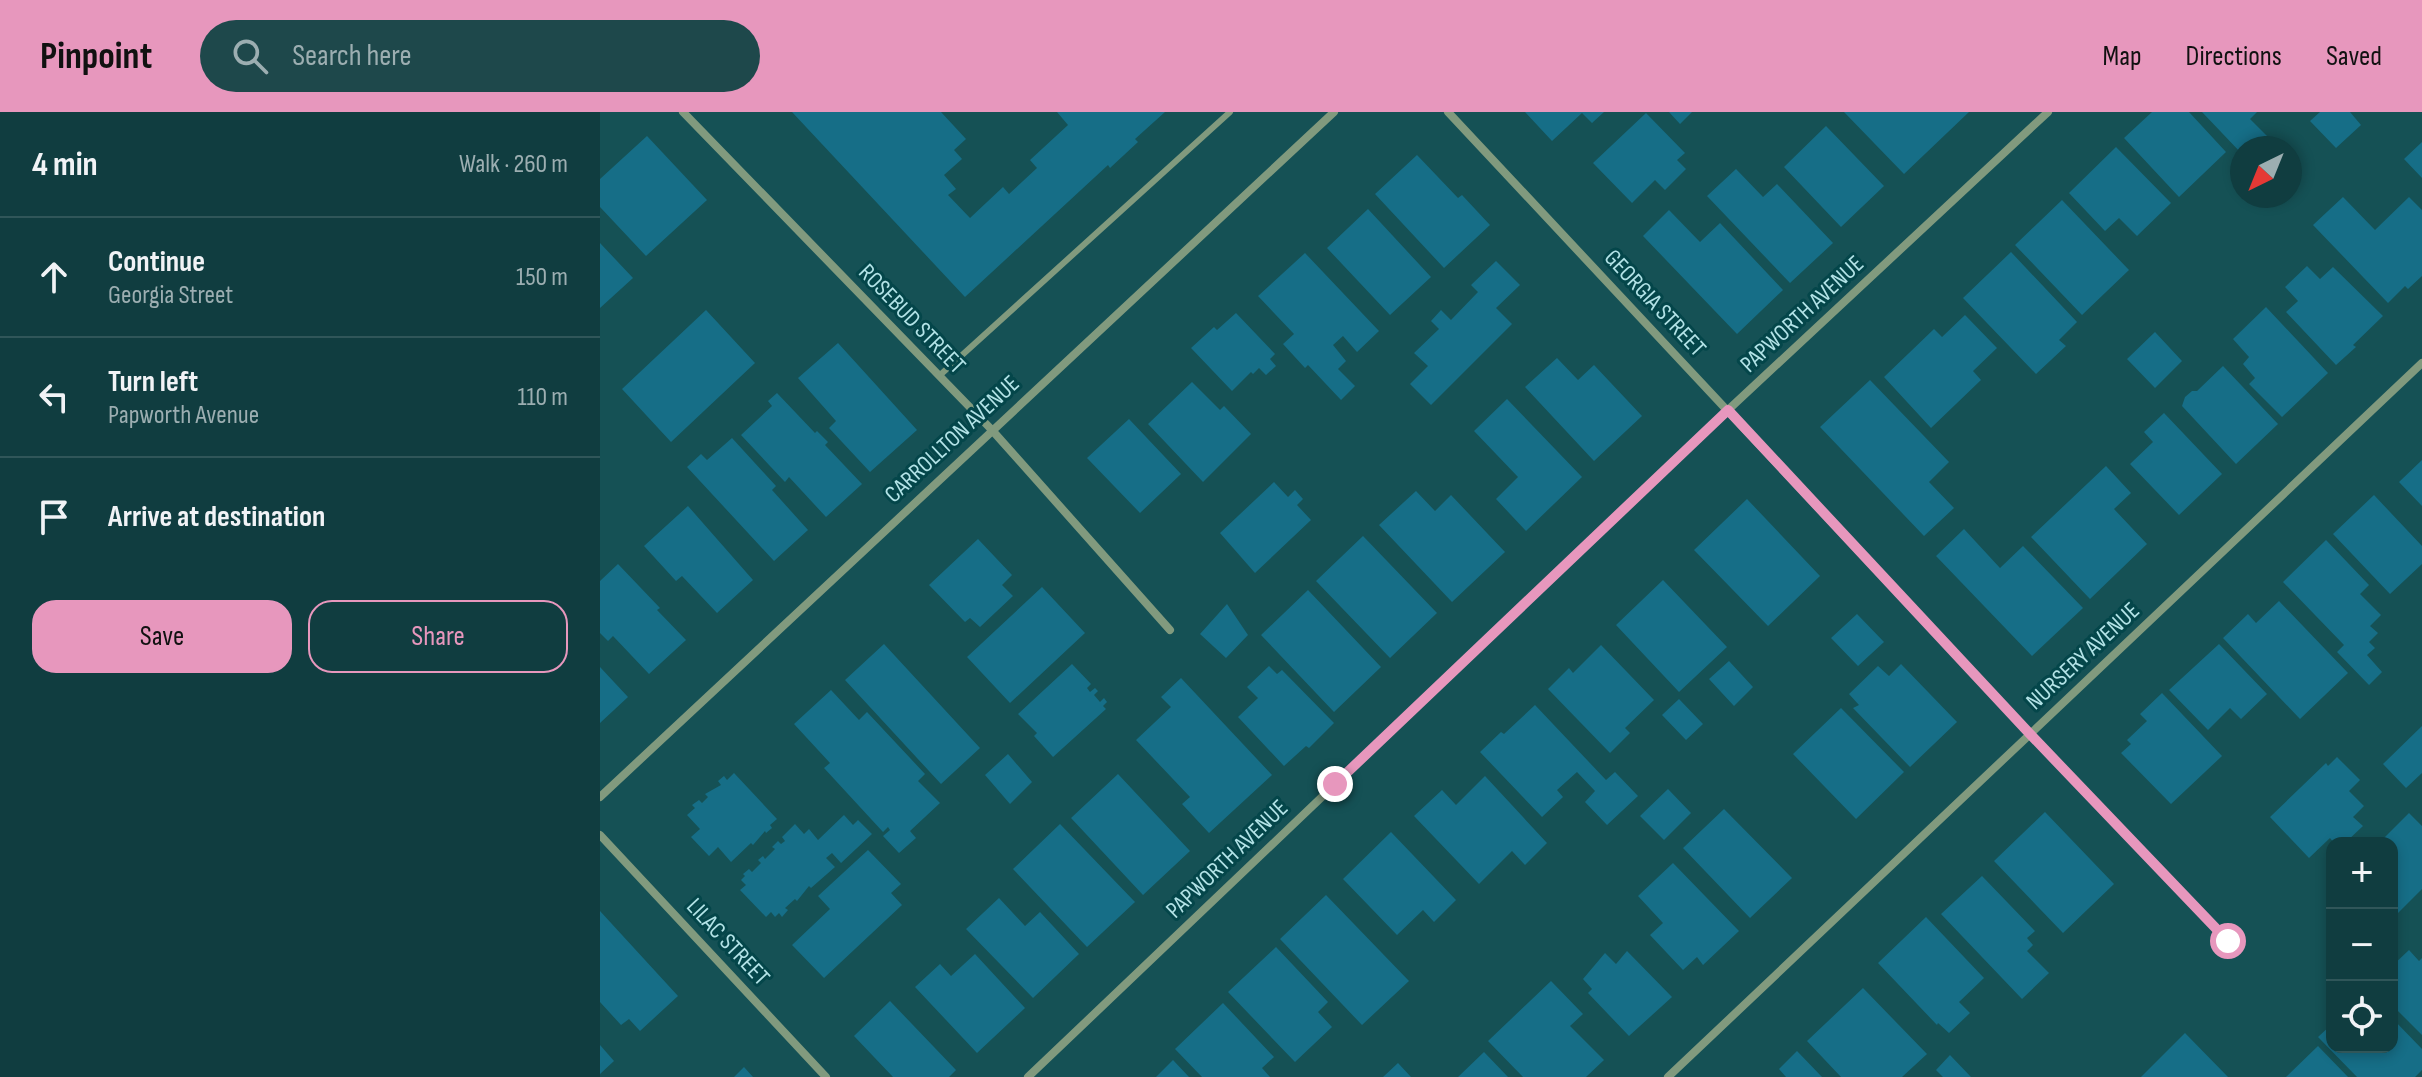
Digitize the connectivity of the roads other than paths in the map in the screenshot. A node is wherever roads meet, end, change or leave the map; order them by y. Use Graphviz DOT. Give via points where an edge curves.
graph roads {
  1 [pos="683,112"];
  2 [pos="1230,112"];
  3 [pos="1334,112"];
  4 [pos="1448,112"];
  5 [pos="2048,112"];
  6 [pos="2422,363"];
  7 [pos="939,376"];
  8 [pos="1728,410"];
  9 [pos="991,429"];
  10 [pos="1170,630"];
  11 [pos="2030,734"];
  12 [pos="600,797"];
  13 [pos="600,835"];
  14 [pos="2228,941"];
  15 [pos="826,1077"];
  16 [pos="1028,1077"];
  17 [pos="1668,1077"];
  1 -- 7 [label="street, ROSEBUD STREET"];
  2 -- 7 [label="lane"];
  3 -- 9 [label="street, CARROLLTON AVENUE"];
  4 -- 8 [label="street, GEORGIA STREET"];
  5 -- 8 [label="street, PAPWORTH AVENUE"];
  6 -- 11 [label="street, NURSERY AVENUE"];
  7 -- 9 [label="street, ROSEBUD STREET"];
  8 -- 11 [label="street, GEORGIA STREET"];
  8 -- 16 [label="street, PAPWORTH AVENUE"];
  9 -- 10 [label="street, ROSEBUD STREET"];
  9 -- 12 [label="street, CARROLLTON AVENUE"];
  11 -- 14 [label="street, GEORGIA STREET"];
  11 -- 17 [label="street, NURSERY AVENUE"];
  13 -- 15 [label="street, LILAC STREET"];
}
